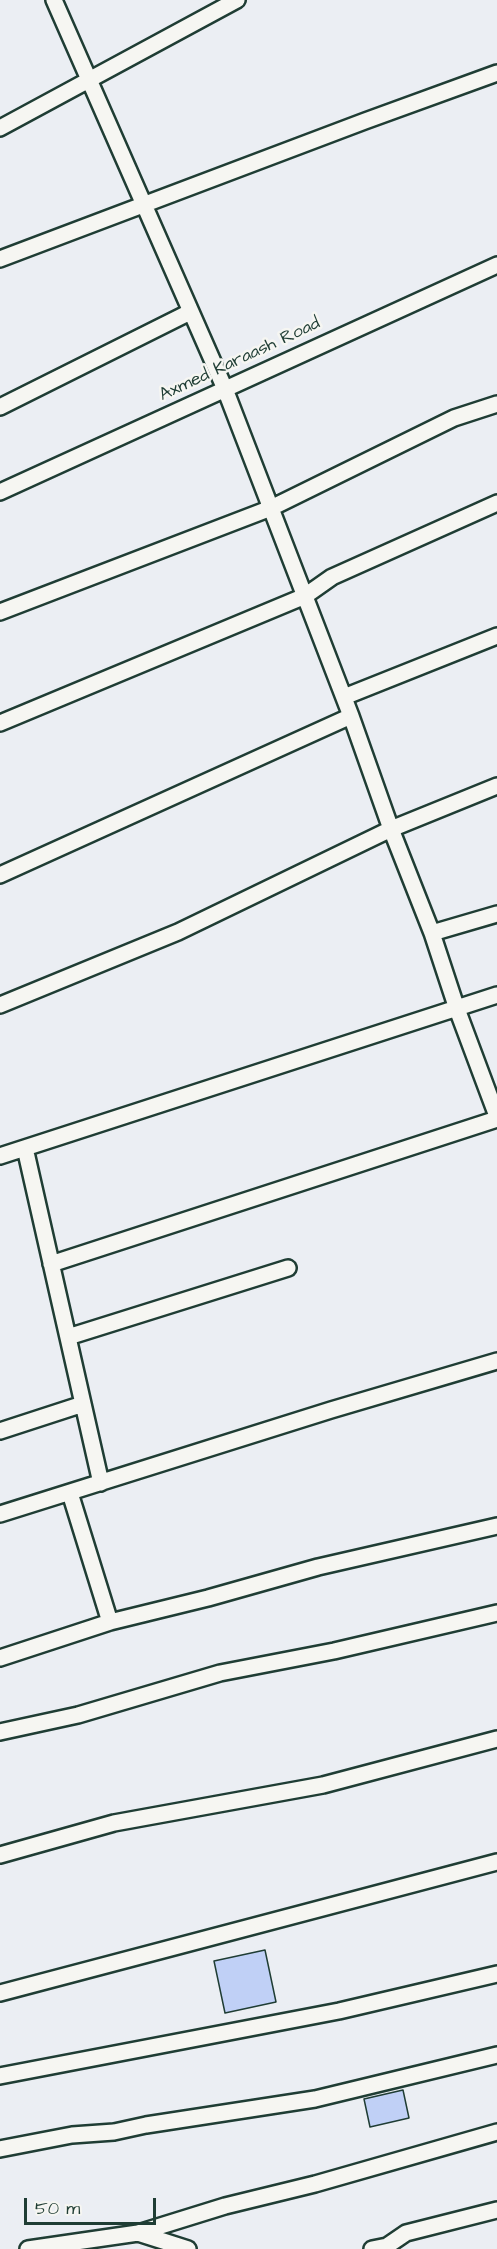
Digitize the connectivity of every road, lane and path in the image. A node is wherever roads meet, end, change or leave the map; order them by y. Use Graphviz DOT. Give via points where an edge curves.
graph roads {
  1 [pos="54,0"];
  2 [pos="237,0"];
  3 [pos="497,74"];
  4 [pos="89,78"];
  5 [pos="0,128"];
  6 [pos="143,206"];
  7 [pos="0,259"];
  8 [pos="497,265"];
  9 [pos="190,312"];
  10 [pos="225,389"];
  11 [pos="497,404"];
  12 [pos="0,407"];
  13 [pos="0,492"];
  14 [pos="497,503"];
  15 [pos="271,508"];
  16 [pos="305,596"];
  17 [pos="0,612"];
  18 [pos="497,636"];
  19 [pos="344,697"];
  20 [pos="351,716"];
  21 [pos="0,723"];
  22 [pos="497,786"];
  23 [pos="391,830"];
  24 [pos="0,875"];
  25 [pos="497,914"];
  26 [pos="432,933"];
  27 [pos="497,995"];
  28 [pos="0,1005"];
  29 [pos="457,1009"];
  30 [pos="490,1076"];
  31 [pos="497,1118"];
  32 [pos="25,1148"];
  33 [pos="0,1156"];
  34 [pos="51,1264"];
  35 [pos="288,1268"];
  36 [pos="68,1337"];
  37 [pos="497,1361"];
  38 [pos="83,1404"];
  39 [pos="0,1431"];
  40 [pos="101,1483"];
  41 [pos="70,1493"];
  42 [pos="0,1514"];
  43 [pos="497,1526"];
  44 [pos="497,1613"];
  45 [pos="110,1622"];
  46 [pos="0,1658"];
  47 [pos="0,1732"];
  48 [pos="497,1738"];
  49 [pos="0,1856"];
  50 [pos="497,1862"];
  51 [pos="497,1974"];
  52 [pos="0,1994"];
  53 [pos="497,2055"];
  54 [pos="0,2076"];
  55 [pos="497,2132"];
  56 [pos="0,2149"];
  57 [pos="497,2210"];
  58 [pos="138,2233"];
  59 [pos="28,2249"];
  60 [pos="188,2249"];
  61 [pos="372,2249"];
  1 -- 4 [label="street"];
  2 -- 4 [label="street"];
  3 -- 6 [label="street"];
  4 -- 5 [label="street"];
  4 -- 6 [label="street"];
  6 -- 7 [label="street"];
  6 -- 9 [label="street"];
  8 -- 10 [label="street, Axmed Karaash Road"];
  9 -- 10 [label="street"];
  9 -- 12 [label="street"];
  10 -- 13 [label="street, Axmed Karaash Road"];
  10 -- 15 [label="street"];
  11 -- 15 [label="street" via="454,418"];
  14 -- 16 [label="street" via="332,577"];
  15 -- 16 [label="street"];
  15 -- 17 [label="street"];
  16 -- 19 [label="street"];
  16 -- 21 [label="street"];
  18 -- 19 [label="street"];
  19 -- 20 [label="street"];
  20 -- 23 [label="street"];
  20 -- 24 [label="street"];
  22 -- 23 [label="street"];
  23 -- 26 [label="street"];
  23 -- 28 [label="street" via="178,932"];
  25 -- 26 [label="street"];
  26 -- 29 [label="street"];
  27 -- 29 [label="street"];
  29 -- 30 [label="street"];
  29 -- 32 [label="street"];
  30 -- 31 [label="street"];
  31 -- 34 [label="street"];
  32 -- 33 [label="street"];
  32 -- 34 [label="street"];
  34 -- 36 [label="street"];
  35 -- 36 [label="street"];
  36 -- 38 [label="street"];
  37 -- 40 [label="street"];
  38 -- 39 [label="street"];
  38 -- 40 [label="street"];
  40 -- 41 [label="street"];
  41 -- 42 [label="street"];
  41 -- 45 [label="street"];
  43 -- 45 [label="street" via="318,1567"];
  44 -- 47 [label="street" via="220,1673 78,1715"];
  45 -- 46 [label="street"];
  48 -- 49 [label="street" via="323,1785 114,1823"];
  50 -- 52 [label="street"];
  51 -- 54 [label="street" via="339,2011"];
  53 -- 56 [label="street" via="315,2099"];
  55 -- 58 [label="street"];
  57 -- 61 [label="street" via="406,2233 387,2246"];
  58 -- 59 [label="street"];
  58 -- 60 [label="street"];
}
